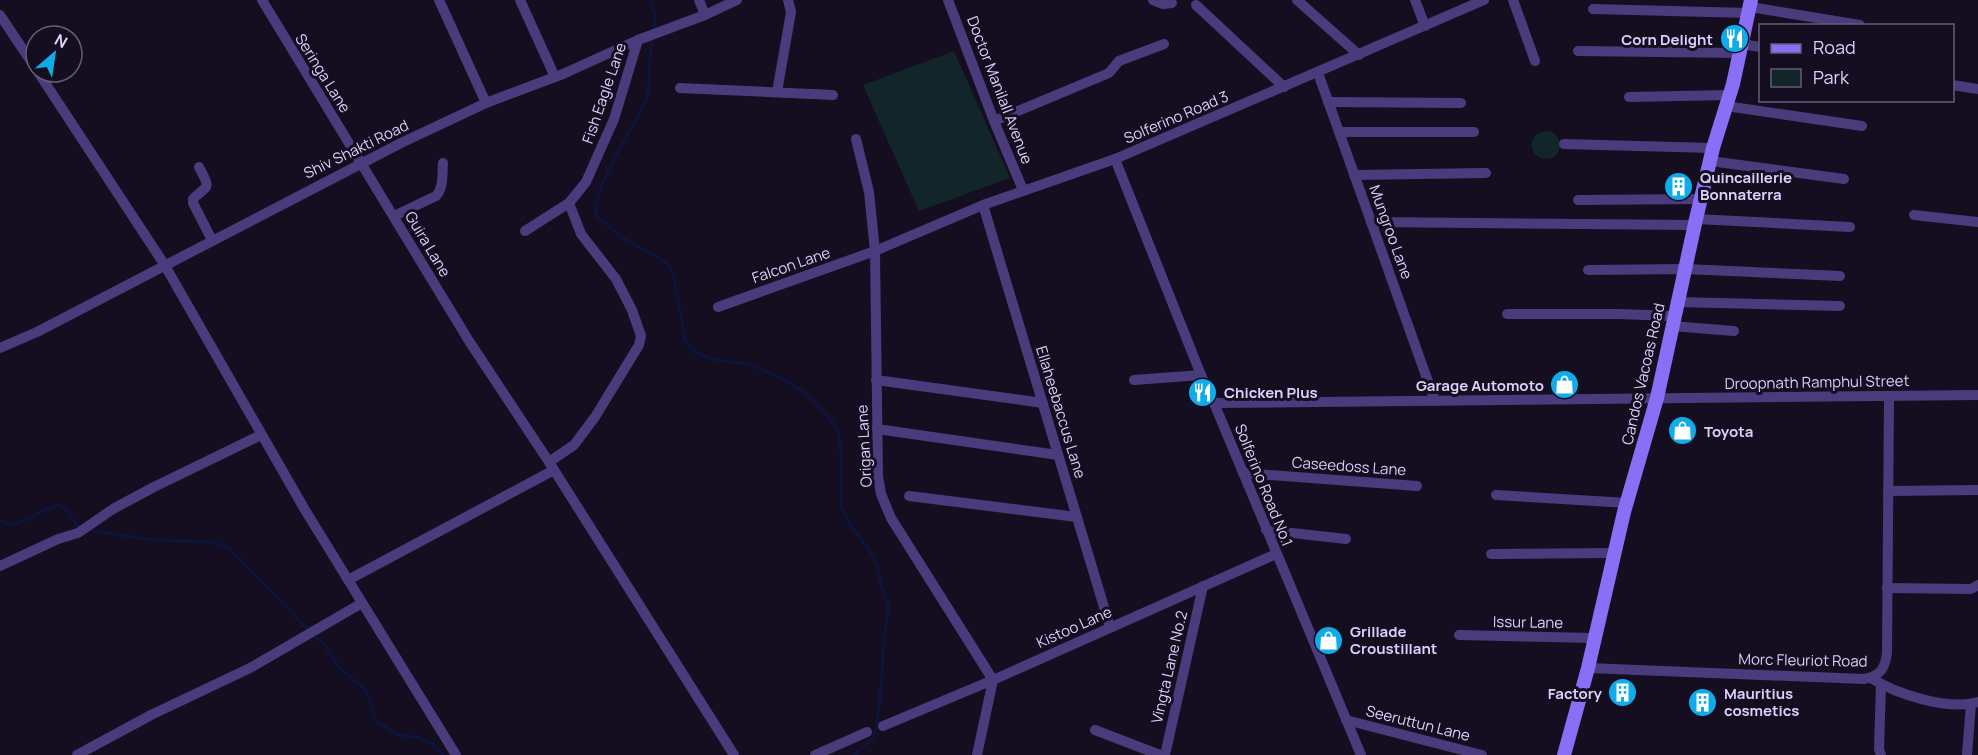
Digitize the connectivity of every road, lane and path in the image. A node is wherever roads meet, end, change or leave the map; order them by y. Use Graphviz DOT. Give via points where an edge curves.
graph roads {
  1 [pos="262,0"];
  2 [pos="439,0"];
  3 [pos="520,0"];
  4 [pos="699,0"];
  5 [pos="737,0"];
  6 [pos="788,0"];
  7 [pos="948,0"];
  8 [pos="1153,0"];
  9 [pos="1297,0"];
  10 [pos="1415,0"];
  11 [pos="1484,0"];
  12 [pos="1513,0"];
  13 [pos="1172,3"];
  14 [pos="1196,5"];
  15 [pos="1750,6"];
  16 [pos="1593,9"];
  17 [pos="0,15"];
  18 [pos="705,15"];
  19 [pos="1854,24"];
  20 [pos="1425,26"];
  21 [pos="643,38"];
  22 [pos="1164,44"];
  23 [pos="1759,47"];
  24 [pos="1741,49"];
  25 [pos="24,51"];
  26 [pos="1578,51"];
  27 [pos="1359,55"];
  28 [pos="1535,60"];
  29 [pos="1318,73"];
  30 [pos="555,77"];
  31 [pos="46,84"];
  32 [pos="1954,85"];
  33 [pos="1284,87"];
  34 [pos="680,88"];
  35 [pos="1978,89"];
  36 [pos="777,92"];
  37 [pos="833,95"];
  38 [pos="1629,97"];
  39 [pos="1727,101"];
  40 [pos="1328,102"];
  41 [pos="486,103"];
  42 [pos="1461,103"];
  43 [pos="994,121"];
  44 [pos="1862,126"];
  45 [pos="1339,132"];
  46 [pos="1474,132"];
  47 [pos="856,139"];
  48 [pos="1564,144"];
  49 [pos="1711,154"];
  50 [pos="1115,159"];
  51 [pos="361,162"];
  52 [pos="443,163"];
  53 [pos="199,167"];
  54 [pos="1486,173"];
  55 [pos="1354,175"];
  56 [pos="1844,179"];
  57 [pos="1023,190"];
  58 [pos="1701,199"];
  59 [pos="1578,200"];
  60 [pos="569,203"];
  61 [pos="983,205"];
  62 [pos="1914,215"];
  63 [pos="394,216"];
  64 [pos="1371,222"];
  65 [pos="1695,222"];
  66 [pos="1978,222"];
  67 [pos="1850,227"];
  68 [pos="525,231"];
  69 [pos="212,240"];
  70 [pos="875,252"];
  71 [pos="164,264"];
  72 [pos="1685,269"];
  73 [pos="1588,270"];
  74 [pos="1840,276"];
  75 [pos="1677,302"];
  76 [pos="1840,306"];
  77 [pos="717,307"];
  78 [pos="1507,314"];
  79 [pos="1673,321"];
  80 [pos="1734,331"];
  81 [pos="0,348"];
  82 [pos="1201,375"];
  83 [pos="876,380"];
  84 [pos="1134,380"];
  85 [pos="1978,395"];
  86 [pos="1888,396"];
  87 [pos="1657,398"];
  88 [pos="1435,400"];
  89 [pos="1043,403"];
  90 [pos="1214,404"];
  91 [pos="877,429"];
  92 [pos="261,435"];
  93 [pos="1058,455"];
  94 [pos="551,466"];
  95 [pos="1243,473"];
  96 [pos="1417,486"];
  97 [pos="1978,490"];
  98 [pos="1888,491"];
  99 [pos="1496,495"];
  100 [pos="909,496"];
  101 [pos="1628,503"];
  102 [pos="1077,517"];
  103 [pos="1266,530"];
  104 [pos="1346,539"];
  105 [pos="1276,554"];
  106 [pos="1491,554"];
  107 [pos="1614,554"];
  108 [pos="0,566"];
  109 [pos="348,580"];
  110 [pos="1978,585"];
  111 [pos="1203,586"];
  112 [pos="1887,588"];
  113 [pos="362,603"];
  114 [pos="1110,627"];
  115 [pos="1459,635"];
  116 [pos="1596,638"];
  117 [pos="1588,668"];
  118 [pos="993,680"];
  119 [pos="1876,681"];
  120 [pos="1974,703"];
  121 [pos="1347,720"];
  122 [pos="883,726"];
  123 [pos="1095,730"];
  124 [pos="867,732"];
  125 [pos="77,755"];
  126 [pos="456,755"];
  127 [pos="734,755"];
  128 [pos="816,755"];
  129 [pos="977,755"];
  130 [pos="1160,755"];
  131 [pos="1165,755"];
  132 [pos="1361,755"];
  133 [pos="1482,755"];
  134 [pos="1564,755"];
  135 [pos="1881,755"];
  136 [pos="1966,755"];
  1 -- 51 [label="street, Seringa Lane"];
  2 -- 41 [label="street"];
  3 -- 30 [label="street"];
  4 -- 18 [label="street"];
  5 -- 18 [label="street, Shiv Shakti Road"];
  6 -- 36 [label="street" via="791,12"];
  7 -- 43 [label="street, Doctor Manilall Avenue"];
  8 -- 13 [label="street"];
  9 -- 27 [label="street"];
  10 -- 20 [label="street"];
  11 -- 20 [label="street, Solferino Road 3"];
  12 -- 28 [label="street"];
  14 -- 33 [label="street"];
  15 -- 16 [label="street"];
  15 -- 19 [label="street"];
  15 -- 24 [label="main road, Candos Vacoas Road"];
  17 -- 25 [label="street"];
  18 -- 21 [label="street, Shiv Shakti Road"];
  20 -- 27 [label="street, Solferino Road 3"];
  21 -- 30 [label="street, Shiv Shakti Road"];
  21 -- 60 [label="street, Fish Eagle Lane" via="586,182"];
  22 -- 43 [label="street" via="1119,61 1109,73"];
  23 -- 24 [label="street"];
  24 -- 26 [label="street"];
  24 -- 39 [label="main road, Candos Vacoas Road"];
  27 -- 29 [label="street, Solferino Road 3"];
  29 -- 33 [label="street, Solferino Road 3"];
  29 -- 40 [label="street, Mungroo Lane"];
  30 -- 41 [label="street, Shiv Shakti Road"];
  31 -- 71 [label="street"];
  32 -- 35 [label="street"];
  33 -- 50 [label="street, Solferino Road 3"];
  34 -- 36 [label="street"];
  36 -- 37 [label="street"];
  38 -- 39 [label="street"];
  39 -- 44 [label="street"];
  39 -- 49 [label="main road, Candos Vacoas Road"];
  40 -- 42 [label="street"];
  40 -- 45 [label="street, Mungroo Lane"];
  41 -- 51 [label="street, Shiv Shakti Road"];
  43 -- 57 [label="street, Doctor Manilall Avenue"];
  45 -- 46 [label="street"];
  45 -- 55 [label="street, Mungroo Lane"];
  47 -- 70 [label="street, Origan Lane" via="869,192"];
  48 -- 49 [label="street"];
  49 -- 56 [label="street"];
  49 -- 58 [label="main road, Candos Vacoas Road"];
  50 -- 57 [label="street, Solferino Road 3"];
  50 -- 82 [label="street, Solferino Road No.1"];
  51 -- 63 [label="street, Guira Lane"];
  51 -- 69 [label="street, Shiv Shakti Road"];
  52 -- 63 [label="street" via="442,184 436,196"];
  53 -- 69 [label="street" via="207,183 193,203"];
  54 -- 55 [label="street"];
  55 -- 64 [label="street, Mungroo Lane"];
  57 -- 61 [label="street, Solferino Road 3"];
  58 -- 59 [label="street"];
  58 -- 65 [label="main road, Candos Vacoas Road"];
  60 -- 68 [label="street, Fish Eagle Lane"];
  60 -- 94 [label="street" via="581,234 616,279 641,336 595,417 574,445"];
  61 -- 70 [label="street, Solferino Road 3"];
  61 -- 89 [label="street, Ellaheebaccus Lane"];
  62 -- 66 [label="street"];
  63 -- 94 [label="street, Guira Lane"];
  64 -- 65 [label="street"];
  64 -- 88 [label="street, Mungroo Lane"];
  65 -- 67 [label="street"];
  65 -- 72 [label="main road, Candos Vacoas Road"];
  69 -- 71 [label="street, Shiv Shakti Road"];
  70 -- 77 [label="street, Falcon Lane"];
  70 -- 83 [label="street, Origan Lane"];
  71 -- 81 [label="street, Shiv Shakti Road"];
  71 -- 92 [label="street"];
  72 -- 73 [label="street"];
  72 -- 74 [label="street"];
  72 -- 75 [label="main road, Candos Vacoas Road"];
  75 -- 76 [label="street"];
  75 -- 79 [label="main road, Candos Vacoas Road"];
  78 -- 79 [label="street" via="1618,314"];
  79 -- 80 [label="street"];
  79 -- 87 [label="main road, Candos Vacoas Road"];
  82 -- 84 [label="street"];
  82 -- 90 [label="street, Solferino Road No.1"];
  83 -- 89 [label="street"];
  83 -- 91 [label="street, Origan Lane"];
  85 -- 86 [label="street, Droopnath Ramphul Street"];
  86 -- 87 [label="street, Droopnath Ramphul Street"];
  86 -- 98 [label="street, Morc Fleuriot Road"];
  87 -- 88 [label="street, Droopnath Ramphul Street"];
  87 -- 101 [label="main road, Candos Vacoas Road"];
  88 -- 90 [label="street, Droopnath Ramphul Street"];
  89 -- 93 [label="street, Ellaheebaccus Lane"];
  90 -- 95 [label="street, Solferino Road No.1"];
  91 -- 93 [label="street"];
  91 -- 118 [label="street, Origan Lane" via="878,476 891,518"];
  92 -- 108 [label="street" via="154,487 78,533"];
  92 -- 109 [label="street"];
  93 -- 102 [label="street, Ellaheebaccus Lane"];
  94 -- 109 [label="street"];
  94 -- 127 [label="street, Guira Lane"];
  95 -- 96 [label="street, Caseedoss Lane"];
  95 -- 103 [label="street, Solferino Road No.1"];
  97 -- 98 [label="street"];
  98 -- 112 [label="street, Morc Fleuriot Road"];
  99 -- 101 [label="street"];
  100 -- 102 [label="street"];
  101 -- 107 [label="main road, Candos Vacoas Road"];
  102 -- 114 [label="street, Ellaheebaccus Lane"];
  103 -- 104 [label="street"];
  103 -- 105 [label="street, Solferino Road No.1"];
  105 -- 111 [label="street, Kistoo Lane"];
  105 -- 121 [label="street, Solferino Road No.1"];
  106 -- 107 [label="street"];
  107 -- 116 [label="main road, Candos Vacoas Road"];
  109 -- 113 [label="street"];
  110 -- 112 [label="street"];
  111 -- 114 [label="street, Kistoo Lane"];
  111 -- 131 [label="street, Vingta Lane No.2"];
  112 -- 119 [label="street, Morc Fleuriot Road" via="1886,663"];
  113 -- 125 [label="street" via="250,668"];
  113 -- 126 [label="street"];
  114 -- 118 [label="street, Kistoo Lane"];
  115 -- 116 [label="street, Issur Lane"];
  116 -- 117 [label="main road, Candos Vacoas Road"];
  117 -- 119 [label="street, Morc Fleuriot Road"];
  117 -- 134 [label="main road, Candos Vacoas Road"];
  118 -- 122 [label="street, Kistoo Lane"];
  118 -- 129 [label="street"];
  119 -- 120 [label="street" via="1937,702"];
  119 -- 135 [label="street"];
  120 -- 136 [label="street"];
  121 -- 132 [label="street, Solferino Road No.1"];
  121 -- 133 [label="street, Seeruttun Lane"];
  123 -- 130 [label="street"];
  124 -- 128 [label="street"];
}
